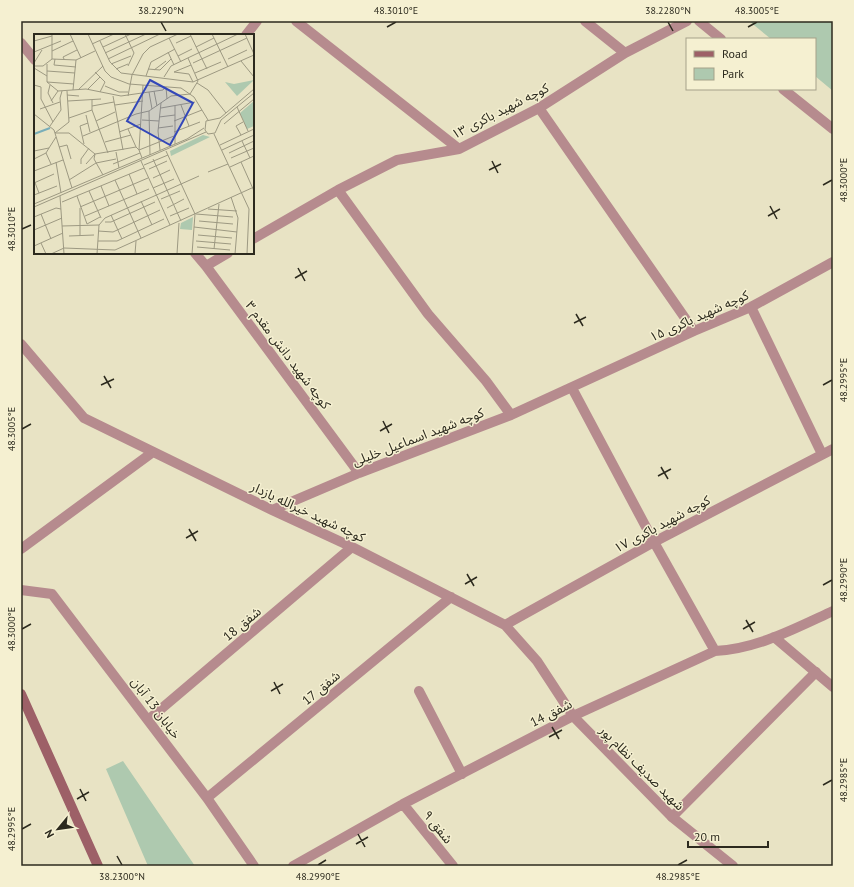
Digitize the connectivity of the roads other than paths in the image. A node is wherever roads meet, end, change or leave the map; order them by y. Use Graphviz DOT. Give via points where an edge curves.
graph roads {
  1 [pos="257,21"];
  2 [pos="296,21"];
  3 [pos="585,21"];
  4 [pos="687,21"];
  5 [pos="699,21"];
  6 [pos="247,34"];
  7 [pos="720,38"];
  8 [pos="21,43"];
  9 [pos="625,53"];
  10 [pos="34,59"];
  11 [pos="784,90"];
  12 [pos="539,108"];
  13 [pos="833,129"];
  14 [pos="459,149"];
  15 [pos="338,190"];
  16 [pos="254,238"];
  17 [pos="196,254"];
  18 [pos="226,254"];
  19 [pos="833,262"];
  20 [pos="206,266"];
  21 [pos="751,307"];
  22 [pos="694,331"];
  23 [pos="21,344"];
  24 [pos="572,388"];
  25 [pos="511,415"];
  26 [pos="833,448"];
  27 [pos="153,452"];
  28 [pos="822,454"];
  29 [pos="360,473"];
  30 [pos="272,510"];
  31 [pos="654,542"];
  32 [pos="352,547"];
  33 [pos="21,549"];
  34 [pos="21,590"];
  35 [pos="451,597"];
  36 [pos="833,611"];
  37 [pos="505,625"];
  38 [pos="774,637"];
  39 [pos="715,651"];
  40 [pos="816,672"];
  41 [pos="833,686"];
  42 [pos="419,691"];
  43 [pos="21,694"];
  44 [pos="573,716"];
  45 [pos="148,720"];
  46 [pos="462,774"];
  47 [pos="207,798"];
  48 [pos="403,804"];
  49 [pos="672,818"];
  50 [pos="98,866"];
  51 [pos="254,866"];
  52 [pos="293,866"];
  53 [pos="453,866"];
  54 [pos="733,866"];
  1 -- 6 [label="street"];
  2 -- 14 [label="street"];
  3 -- 9 [label="street"];
  4 -- 9 [label="street, کوچه شهید باکری ۱۳"];
  5 -- 7 [label="street"];
  8 -- 10 [label="street"];
  9 -- 12 [label="street, کوچه شهید باکری ۱۳"];
  11 -- 13 [label="street"];
  12 -- 14 [label="street, کوچه شهید باکری ۱۳"];
  12 -- 22 [label="street"];
  14 -- 15 [label="street, کوچه شهید باکری ۱۳" via="397,160"];
  15 -- 16 [label="street, کوچه شهید باکری ۱۳"];
  15 -- 25 [label="street" via="428,314 486,380"];
  17 -- 20 [label="street, کوچه شهید دانش مقدم ۳"];
  18 -- 20 [label="street"];
  19 -- 21 [label="street, کوچه شهید باکری ۱۵"];
  20 -- 29 [label="street, کوچه شهید دانش مقدم ۳"];
  21 -- 22 [label="street, کوچه شهید باکری ۱۵"];
  21 -- 28 [label="street"];
  22 -- 24 [label="street, کوچه شهید باکری ۱۵"];
  23 -- 27 [label="street, کوچه شهید خیرالله بازدار" via="84,418"];
  24 -- 25 [label="street, کوچه شهید اسماعیل خلیلی"];
  24 -- 31 [label="street"];
  25 -- 29 [label="street, کوچه شهید اسماعیل خلیلی"];
  26 -- 28 [label="street, کوچه شهید باکری ۱۷"];
  27 -- 30 [label="street, کوچه شهید خیرالله بازدار"];
  27 -- 33 [label="street"];
  28 -- 31 [label="street, کوچه شهید باکری ۱۷"];
  29 -- 30 [label="street, کوچه شهید اسماعیل خلیلی"];
  30 -- 32 [label="street, کوچه شهید خیرالله بازدار"];
  31 -- 37 [label="street, کوچه شهید باکری ۱۷"];
  31 -- 39 [label="street"];
  32 -- 35 [label="street, کوچه شهید خیرالله بازدار"];
  32 -- 45 [label="street, شفق 18"];
  34 -- 45 [label="street, خیابان 13 آبان" via="52,594"];
  35 -- 37 [label="street, کوچه شهید خیرالله بازدار"];
  35 -- 47 [label="street, شفق 17"];
  36 -- 38 [label="street, شفق 14"];
  37 -- 44 [label="street, کوچه شهید خیرالله بازدار" via="537,661"];
  38 -- 39 [label="street, شفق 14" via="728,650"];
  38 -- 40 [label="street"];
  39 -- 44 [label="street, شفق 14"];
  40 -- 41 [label="street"];
  40 -- 49 [label="street"];
  42 -- 46 [label="street"];
  43 -- 50 [label="main road"];
  44 -- 46 [label="street, شفق 14"];
  44 -- 49 [label="street, شهید صدیف نظام پور"];
  45 -- 47 [label="street, خیابان 13 آبان"];
  46 -- 48 [label="street, شفق 14"];
  47 -- 51 [label="street, خیابان 13 آبان"];
  48 -- 52 [label="street, شفق 14"];
  48 -- 53 [label="street, شفق ۹"];
  49 -- 54 [label="street, شهید صدیف نظام پور"];
}
